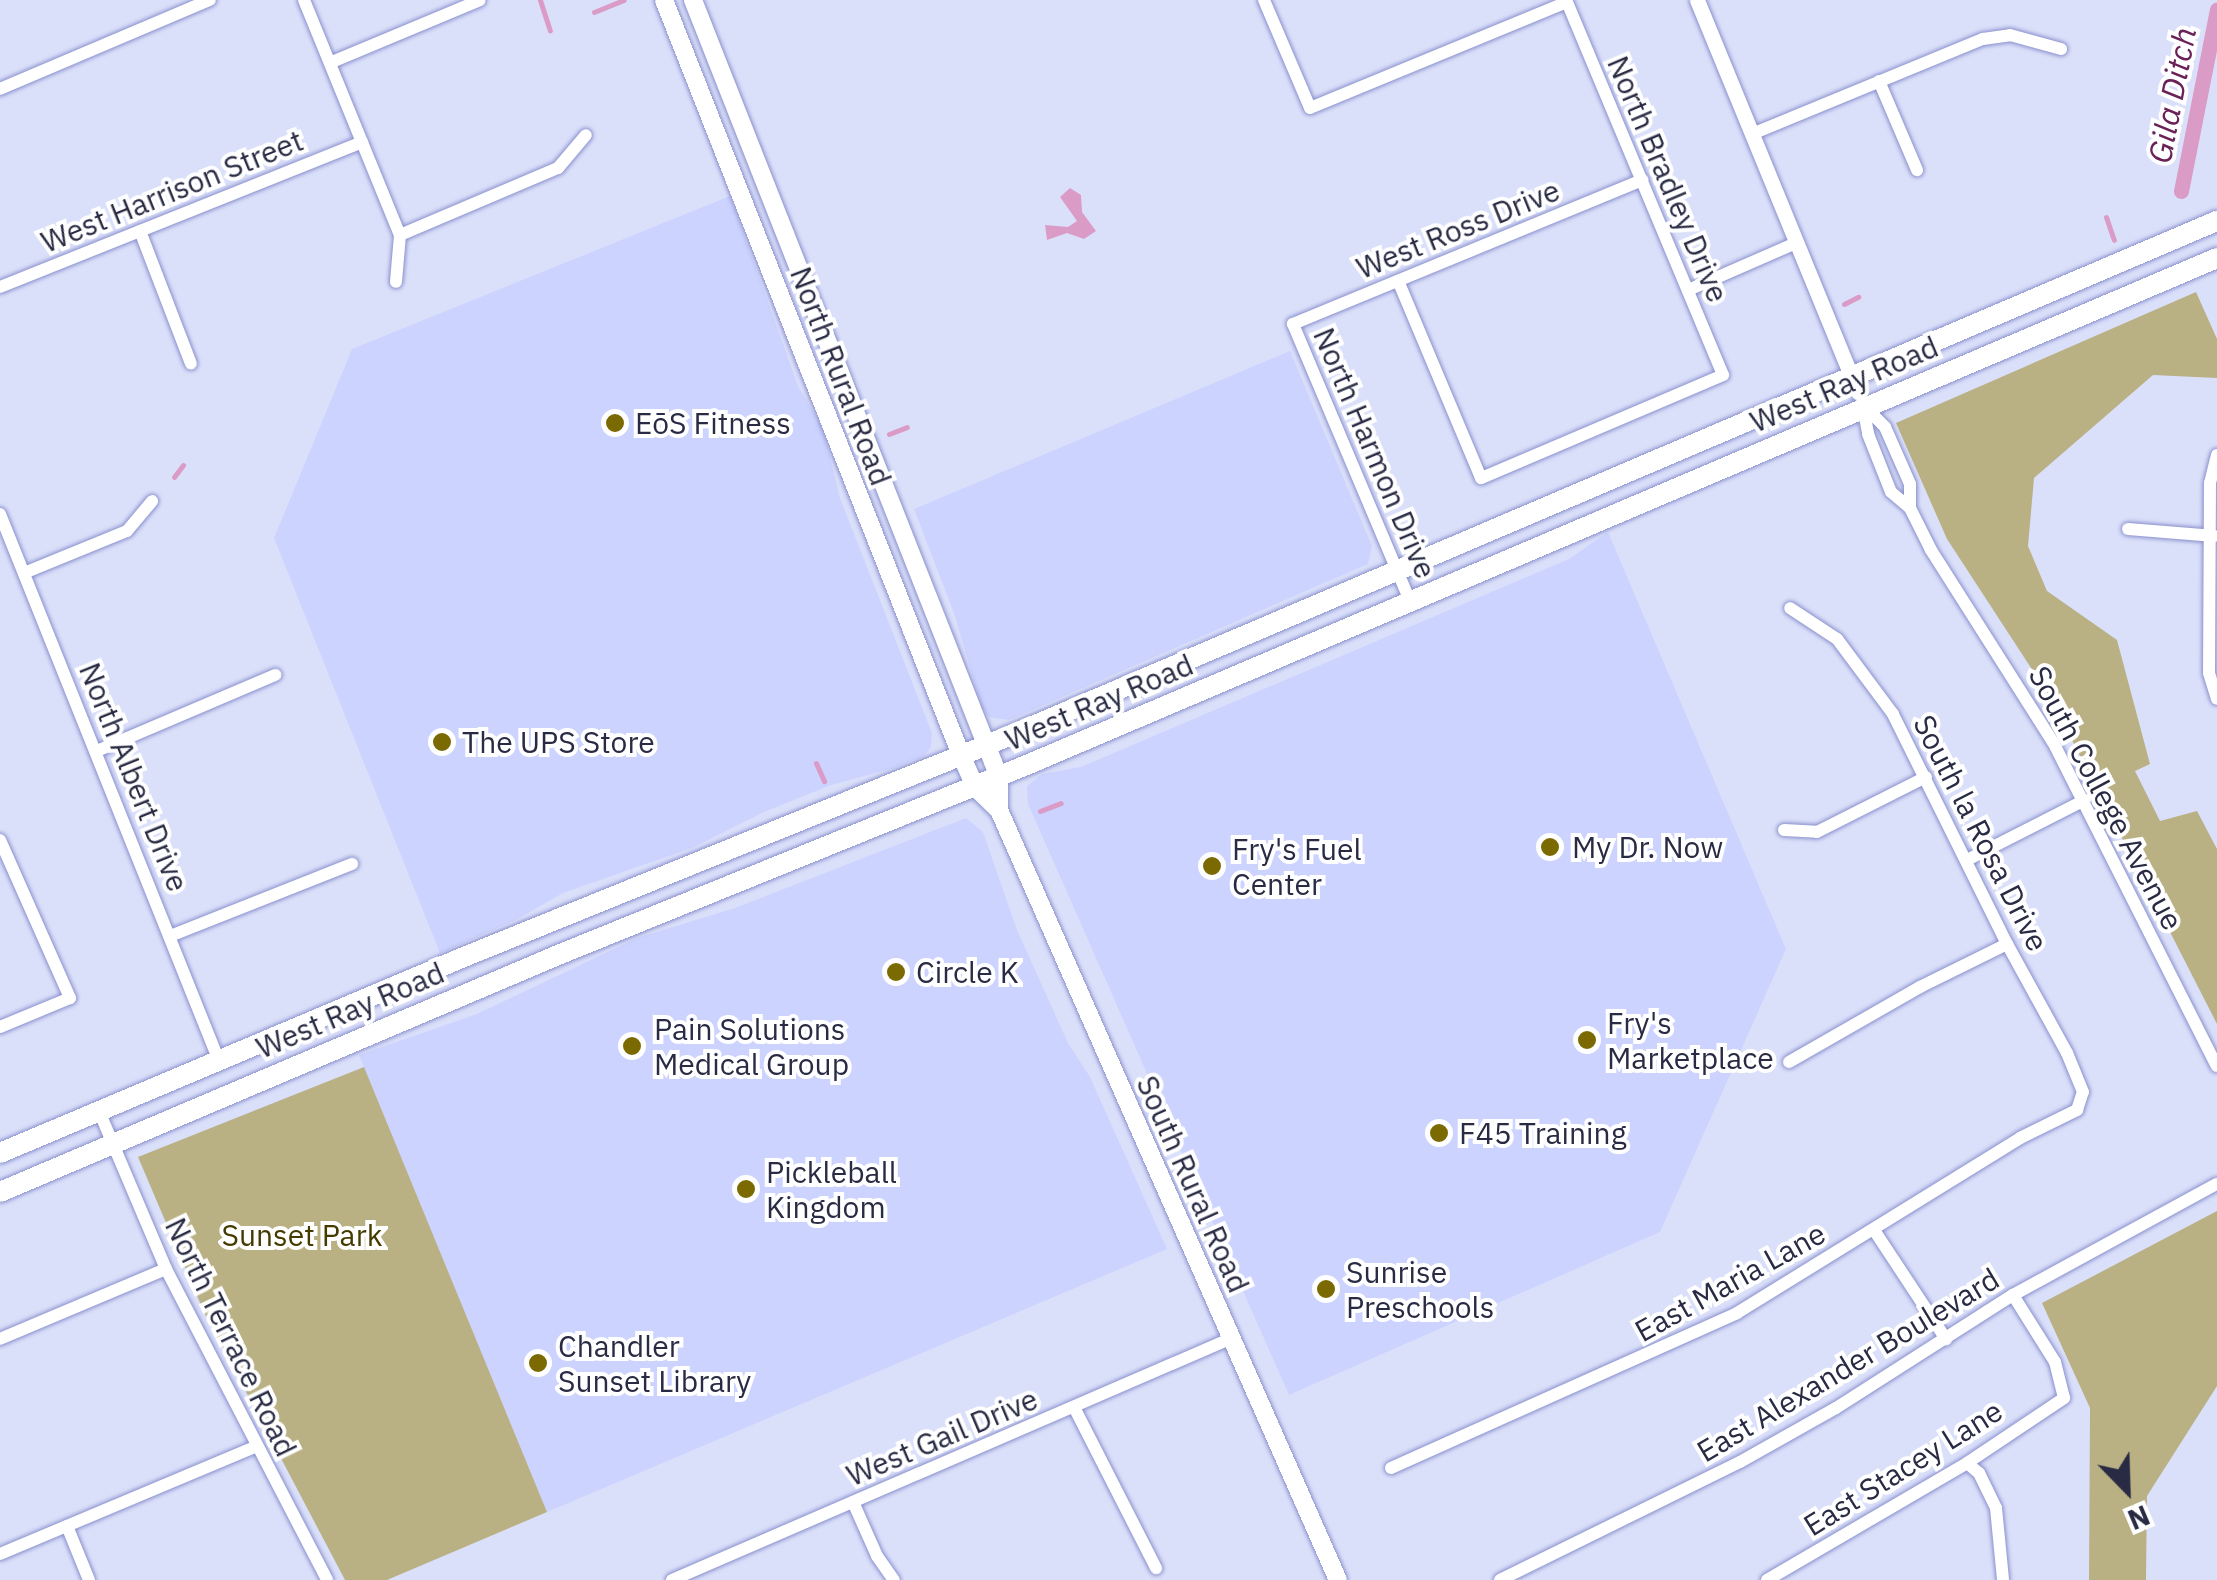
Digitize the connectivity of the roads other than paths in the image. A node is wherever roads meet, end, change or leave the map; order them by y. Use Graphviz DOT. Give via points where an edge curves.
graph roads {
  1 [pos="210,0"];
  2 [pos="304,0"];
  3 [pos="480,0"];
  4 [pos="664,0"];
  5 [pos="693,0"];
  6 [pos="1264,0"];
  7 [pos="1698,0"];
  8 [pos="1567,2"];
  9 [pos="2061,49"];
  10 [pos="332,62"];
  11 [pos="1879,82"];
  12 [pos="0,89"];
  13 [pos="1752,134"];
  14 [pos="586,135"];
  15 [pos="362,142"];
  16 [pos="1916,170"];
  17 [pos="1642,180"];
  18 [pos="2217,221"];
  19 [pos="140,231"];
  20 [pos="400,235"];
  21 [pos="1796,243"];
  22 [pos="2217,258"];
  23 [pos="1398,280"];
  24 [pos="396,282"];
  25 [pos="0,287"];
  26 [pos="1688,290"];
  27 [pos="1293,324"];
  28 [pos="191,364"];
  29 [pos="1858,392"];
  30 [pos="2217,454"];
  31 [pos="152,500"];
  32 [pos="1910,508"];
  33 [pos="0,514"];
  34 [pos="2128,529"];
  35 [pos="2214,536"];
  36 [pos="1396,570"];
  37 [pos="24,573"];
  38 [pos="1410,601"];
  39 [pos="1790,608"];
  40 [pos="275,676"];
  41 [pos="2217,699"];
  42 [pos="97,751"];
  43 [pos="992,761"];
  44 [pos="968,771"];
  45 [pos="1926,777"];
  46 [pos="2085,800"];
  47 [pos="1000,810"];
  48 [pos="1784,830"];
  49 [pos="2,840"];
  50 [pos="1969,860"];
  51 [pos="352,864"];
  52 [pos="546,924"];
  53 [pos="170,936"];
  54 [pos="2007,944"];
  55 [pos="558,955"];
  56 [pos="0,1027"];
  57 [pos="219,1060"];
  58 [pos="1789,1062"];
  59 [pos="2217,1066"];
  60 [pos="2077,1110"];
  61 [pos="99,1111"];
  62 [pos="112,1144"];
  63 [pos="0,1154"];
  64 [pos="2217,1184"];
  65 [pos="0,1192"];
  66 [pos="1874,1230"];
  67 [pos="166,1269"];
  68 [pos="2013,1295"];
  69 [pos="1232,1338"];
  70 [pos="0,1339"];
  71 [pos="1946,1339"];
  72 [pos="1074,1407"];
  73 [pos="255,1446"];
  74 [pos="1967,1463"];
  75 [pos="1391,1468"];
  76 [pos="853,1502"];
  77 [pos="67,1526"];
  78 [pos="0,1554"];
  79 [pos="1156,1568"];
  80 [pos="678,1579"];
  81 [pos="90,1580"];
  82 [pos="327,1580"];
  83 [pos="894,1580"];
  84 [pos="1338,1580"];
  85 [pos="1500,1580"];
  86 [pos="1767,1580"];
  87 [pos="2003,1580"];
  1 -- 12 [label="street"];
  2 -- 10 [label="street"];
  3 -- 10 [label="street"];
  4 -- 44 [label="main road, North Rural Road"];
  5 -- 43 [label="main road, North Rural Road"];
  6 -- 8 [label="street" via="1310,108"];
  7 -- 13 [label="street"];
  8 -- 17 [label="street, North Bradley Drive"];
  9 -- 11 [label="street" via="2010,35 1983,39"];
  10 -- 15 [label="street"];
  11 -- 13 [label="street"];
  11 -- 16 [label="street"];
  13 -- 21 [label="street"];
  14 -- 20 [label="street" via="558,168"];
  15 -- 19 [label="street, West Harrison Street"];
  15 -- 20 [label="street"];
  17 -- 23 [label="street, West Ross Drive"];
  17 -- 26 [label="street, North Bradley Drive"];
  18 -- 29 [label="main road, West Ray Road"];
  19 -- 25 [label="street, West Harrison Street"];
  19 -- 28 [label="street"];
  20 -- 24 [label="street"];
  21 -- 26 [label="street"];
  21 -- 29 [label="street"];
  22 -- 29 [label="main road, West Ray Road"];
  23 -- 26 [label="street, North Bradley Drive" via="1481,478 1723,375"];
  23 -- 27 [label="street, West Ross Drive"];
  27 -- 36 [label="street, North Harmon Drive"];
  29 -- 32 [label="street, South College Avenue" via="1891,441 1910,484"];
  29 -- 32 [label="street, South College Avenue" via="1890,492"];
  29 -- 36 [label="main road, West Ray Road"];
  29 -- 38 [label="main road, West Ray Road"];
  30 -- 35 [label="street" via="2210,483"];
  31 -- 37 [label="street" via="127,531"];
  32 -- 46 [label="street, South College Avenue"];
  33 -- 37 [label="street, North Albert Drive"];
  34 -- 35 [label="street"];
  35 -- 41 [label="street" via="2209,673"];
  36 -- 38 [label="street, North Harmon Drive"];
  36 -- 43 [label="main road, West Ray Road"];
  37 -- 42 [label="street, North Albert Drive"];
  38 -- 43 [label="main road, West Ray Road"];
  39 -- 45 [label="street, South la Rosa Drive" via="1838,639 1893,714"];
  40 -- 42 [label="street"];
  42 -- 53 [label="street, North Albert Drive"];
  43 -- 44 [label="main road, West Ray Road"];
  43 -- 44 [label="main road, West Ray Road"];
  43 -- 47 [label="main road, South Rural Road"];
  44 -- 47 [label="main road, South Rural Road"];
  44 -- 52 [label="main road, West Ray Road"];
  44 -- 55 [label="main road, West Ray Road"];
  45 -- 48 [label="street" via="1816,832"];
  45 -- 50 [label="street, South la Rosa Drive"];
  46 -- 50 [label="street"];
  46 -- 59 [label="street, South College Avenue"];
  47 -- 69 [label="main road, South Rural Road"];
  49 -- 56 [label="street" via="70,998"];
  50 -- 54 [label="street, South la Rosa Drive"];
  51 -- 53 [label="street"];
  52 -- 55 [label="main road"];
  52 -- 57 [label="main road, West Ray Road"];
  53 -- 57 [label="street, North Albert Drive"];
  54 -- 58 [label="street"];
  54 -- 60 [label="street, South la Rosa Drive" via="2067,1053 2083,1092"];
  55 -- 62 [label="main road, West Ray Road"];
  57 -- 61 [label="main road, West Ray Road"];
  60 -- 66 [label="street, East Maria Lane"];
  61 -- 62 [label="street, North Terrace Road"];
  61 -- 63 [label="main road, West Ray Road"];
  62 -- 65 [label="main road, West Ray Road"];
  62 -- 67 [label="street, North Terrace Road"];
  64 -- 68 [label="street, East Alexander Boulevard"];
  66 -- 71 [label="street"];
  66 -- 75 [label="street, East Maria Lane" via="1737,1314"];
  67 -- 70 [label="street"];
  67 -- 73 [label="street, North Terrace Road"];
  68 -- 71 [label="street, East Alexander Boulevard"];
  68 -- 74 [label="street, East Stacey Lane" via="2055,1362 2064,1398"];
  69 -- 72 [label="street, West Gail Drive"];
  69 -- 84 [label="main road, South Rural Road"];
  71 -- 85 [label="street, East Alexander Boulevard" via="1740,1462"];
  72 -- 76 [label="street, West Gail Drive"];
  72 -- 79 [label="street"];
  73 -- 77 [label="street"];
  73 -- 82 [label="street, North Terrace Road"];
  74 -- 86 [label="street, East Stacey Lane"];
  74 -- 87 [label="street" via="1996,1508"];
  76 -- 80 [label="street, West Gail Drive"];
  76 -- 83 [label="street"];
  77 -- 78 [label="street"];
  77 -- 81 [label="street"];
}
